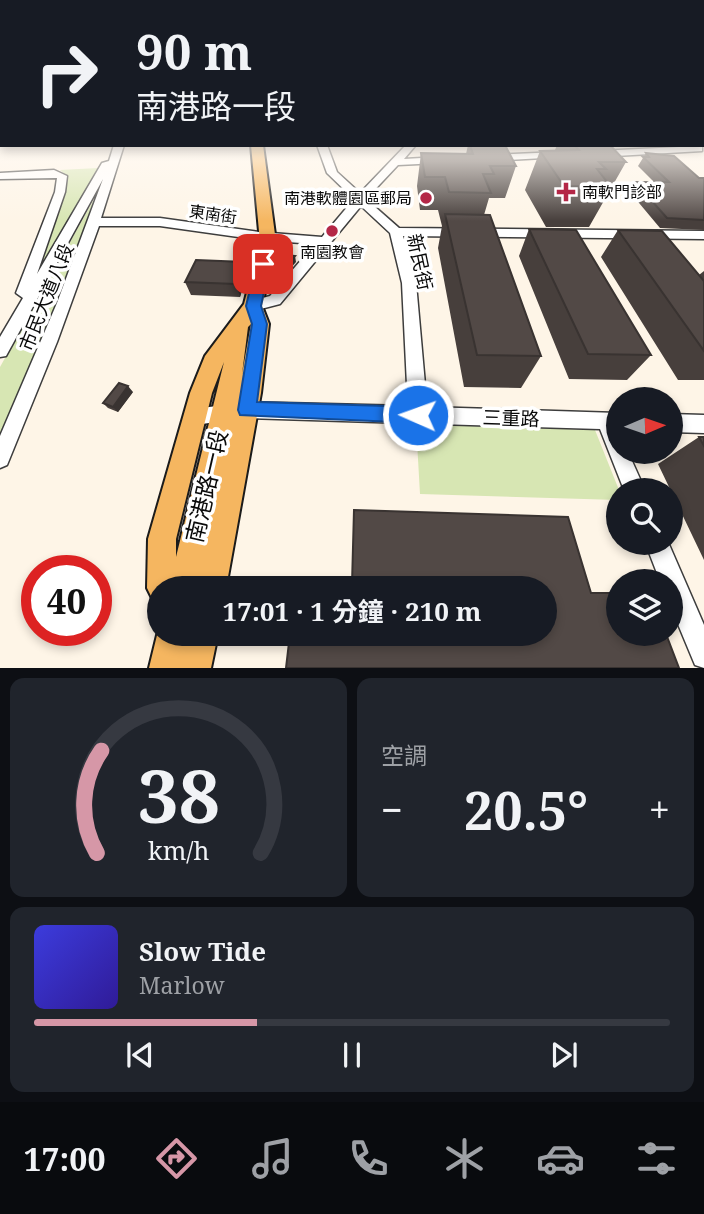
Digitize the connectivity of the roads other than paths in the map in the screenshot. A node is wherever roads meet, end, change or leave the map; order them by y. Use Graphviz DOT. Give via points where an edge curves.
graph roads {
  1 [pos="111,159"];
  2 [pos="115,159"];
  3 [pos="259,159"];
  4 [pos="327,159"];
  5 [pos="398,159"];
  6 [pos="448,160"];
  7 [pos="396,162"];
  8 [pos="0,176"];
  9 [pos="104,198"];
  10 [pos="88,199"];
  11 [pos="360,199"];
  12 [pos="96,222"];
  13 [pos="396,232"];
  14 [pos="269,236"];
  15 [pos="704,236"];
  16 [pos="324,241"];
  17 [pos="253,306"];
  18 [pos="240,324"];
  19 [pos="10,328"];
  20 [pos="0,351"];
  21 [pos="235,411"];
  22 [pos="418,415"];
  23 [pos="194,417"];
  24 [pos="606,421"];
  25 [pos="683,423"];
  26 [pos="704,424"];
  27 [pos="0,458"];
  28 [pos="661,555"];
  29 [pos="162,576"];
  30 [pos="187,576"];
  31 [pos="213,576"];
  32 [pos="162,646"];
  33 [pos="169,646"];
  34 [pos="200,646"];
  35 [pos="704,656"];
  36 [pos="163,668"];
  37 [pos="195,668"];
  1 -- 10 [label="street, 市民大道八段"];
  2 -- 9 [label="street, 市民大道八段"];
  3 -- 14 [label="main road, 南港路一段"];
  4 -- 11 [label="street, 新民街" via="332,173"];
  5 -- 7 [label="street"];
  6 -- 7 [label="street"];
  7 -- 11 [label="street"];
  8 -- 19 [label="street" via="54,173 63,179"];
  9 -- 10 [label="street"];
  9 -- 12 [label="street, 市民大道八段"];
  10 -- 19 [label="street, 市民大道八段"];
  11 -- 13 [label="street, 新民街"];
  11 -- 16 [label="street"];
  12 -- 14 [label="street, 東南街" via="160,222"];
  12 -- 27 [label="street, 市民大道八段"];
  13 -- 15 [label="street"];
  13 -- 22 [label="street, 新民街" via="409,282"];
  14 -- 16 [label="street, 東南街"];
  14 -- 17 [label="main road, 南港路一段"];
  16 -- 17 [label="street" via="275,300"];
  17 -- 18 [label="main road, 南港路一段"];
  17 -- 21 [label="main road, 南港路一段" via="260,324"];
  18 -- 21 [label="main road, 南港路一段"];
  18 -- 23 [label="main road" via="212,362"];
  19 -- 20 [label="street, 市民大道八段"];
  21 -- 22 [label="street, 三重路"];
  21 -- 23 [label="street, 三重路"];
  21 -- 30 [label="main road, 南港路一段"];
  21 -- 31 [label="main road, 南港路一段"];
  22 -- 24 [label="street, 三重路"];
  23 -- 29 [label="main road" via="162,538"];
  25 -- 26 [label="street"];
  28 -- 35 [label="street"];
  32 -- 36 [label="main road"];
  33 -- 36 [label="main road"];
  34 -- 37 [label="main road"];
}
